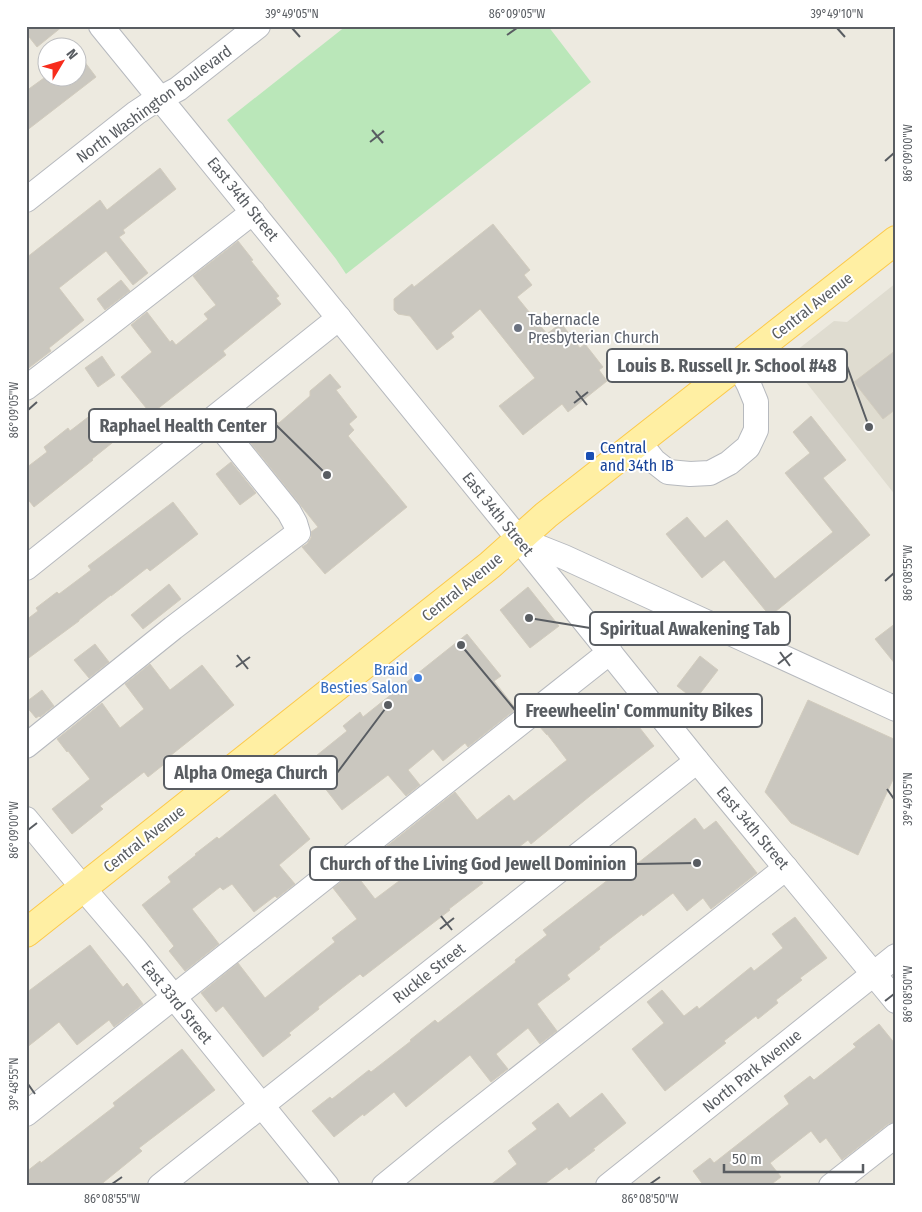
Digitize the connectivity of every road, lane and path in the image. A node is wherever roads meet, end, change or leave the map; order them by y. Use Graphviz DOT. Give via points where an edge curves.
graph roads {
  1 [pos="101,26"];
  2 [pos="258,26"];
  3 [pos="160,99"];
  4 [pos="26,200"];
  5 [pos="253,212"];
  6 [pos="896,240"];
  7 [pos="339,318"];
  8 [pos="738,364"];
  9 [pos="26,388"];
  10 [pos="214,419"];
  11 [pos="639,442"];
  12 [pos="519,539"];
  13 [pos="26,568"];
  14 [pos="610,652"];
  15 [pos="896,709"];
  16 [pos="26,746"];
  17 [pos="698,761"];
  18 [pos="26,819"];
  19 [pos="786,868"];
  20 [pos="83,888"];
  21 [pos="26,933"];
  22 [pos="896,956"];
  23 [pos="873,974"];
  24 [pos="173,997"];
  25 [pos="896,1001"];
  26 [pos="262,1106"];
  27 [pos="26,1114"];
  28 [pos="896,1135"];
  29 [pos="160,1186"];
  30 [pos="327,1186"];
  31 [pos="384,1186"];
  32 [pos="608,1186"];
  33 [pos="831,1186"];
  1 -- 3 [label="street, East 34th Street"];
  2 -- 3 [label="street, North Washington Boulevard" via="183,85"];
  3 -- 4 [label="street, North Washington Boulevard" via="136,113"];
  3 -- 5 [label="street, East 34th Street"];
  5 -- 7 [label="street, East 34th Street"];
  5 -- 9 [label="street"];
  6 -- 8 [label="main road, Central Avenue"];
  7 -- 10 [label="street"];
  7 -- 12 [label="street, East 34th Street"];
  8 -- 11 [label="main road, Central Avenue"];
  8 -- 11 [label="street" via="756,402 756,430 748,447 729,464 710,473 668,472"];
  10 -- 13 [label="street"];
  10 -- 16 [label="street" via="289,512 298,533"];
  11 -- 12 [label="main road, Central Avenue"];
  12 -- 14 [label="street, East 34th Street"];
  12 -- 15 [label="street"];
  12 -- 20 [label="main road, Central Avenue"];
  14 -- 17 [label="street, East 34th Street"];
  14 -- 24 [label="street"];
  17 -- 19 [label="street, East 34th Street"];
  17 -- 26 [label="street, Ruckle Street"];
  18 -- 20 [label="street, East 33rd Street"];
  19 -- 23 [label="street, East 34th Street"];
  19 -- 31 [label="street"];
  20 -- 21 [label="main road, Central Avenue"];
  20 -- 24 [label="street, East 33rd Street"];
  22 -- 23 [label="street, North Park Avenue"];
  23 -- 25 [label="street, East 34th Street"];
  23 -- 32 [label="street, North Park Avenue"];
  24 -- 26 [label="street, East 33rd Street"];
  24 -- 27 [label="street"];
  26 -- 29 [label="street, Ruckle Street"];
  26 -- 30 [label="street, East 33rd Street"];
  28 -- 33 [label="street"];
}
